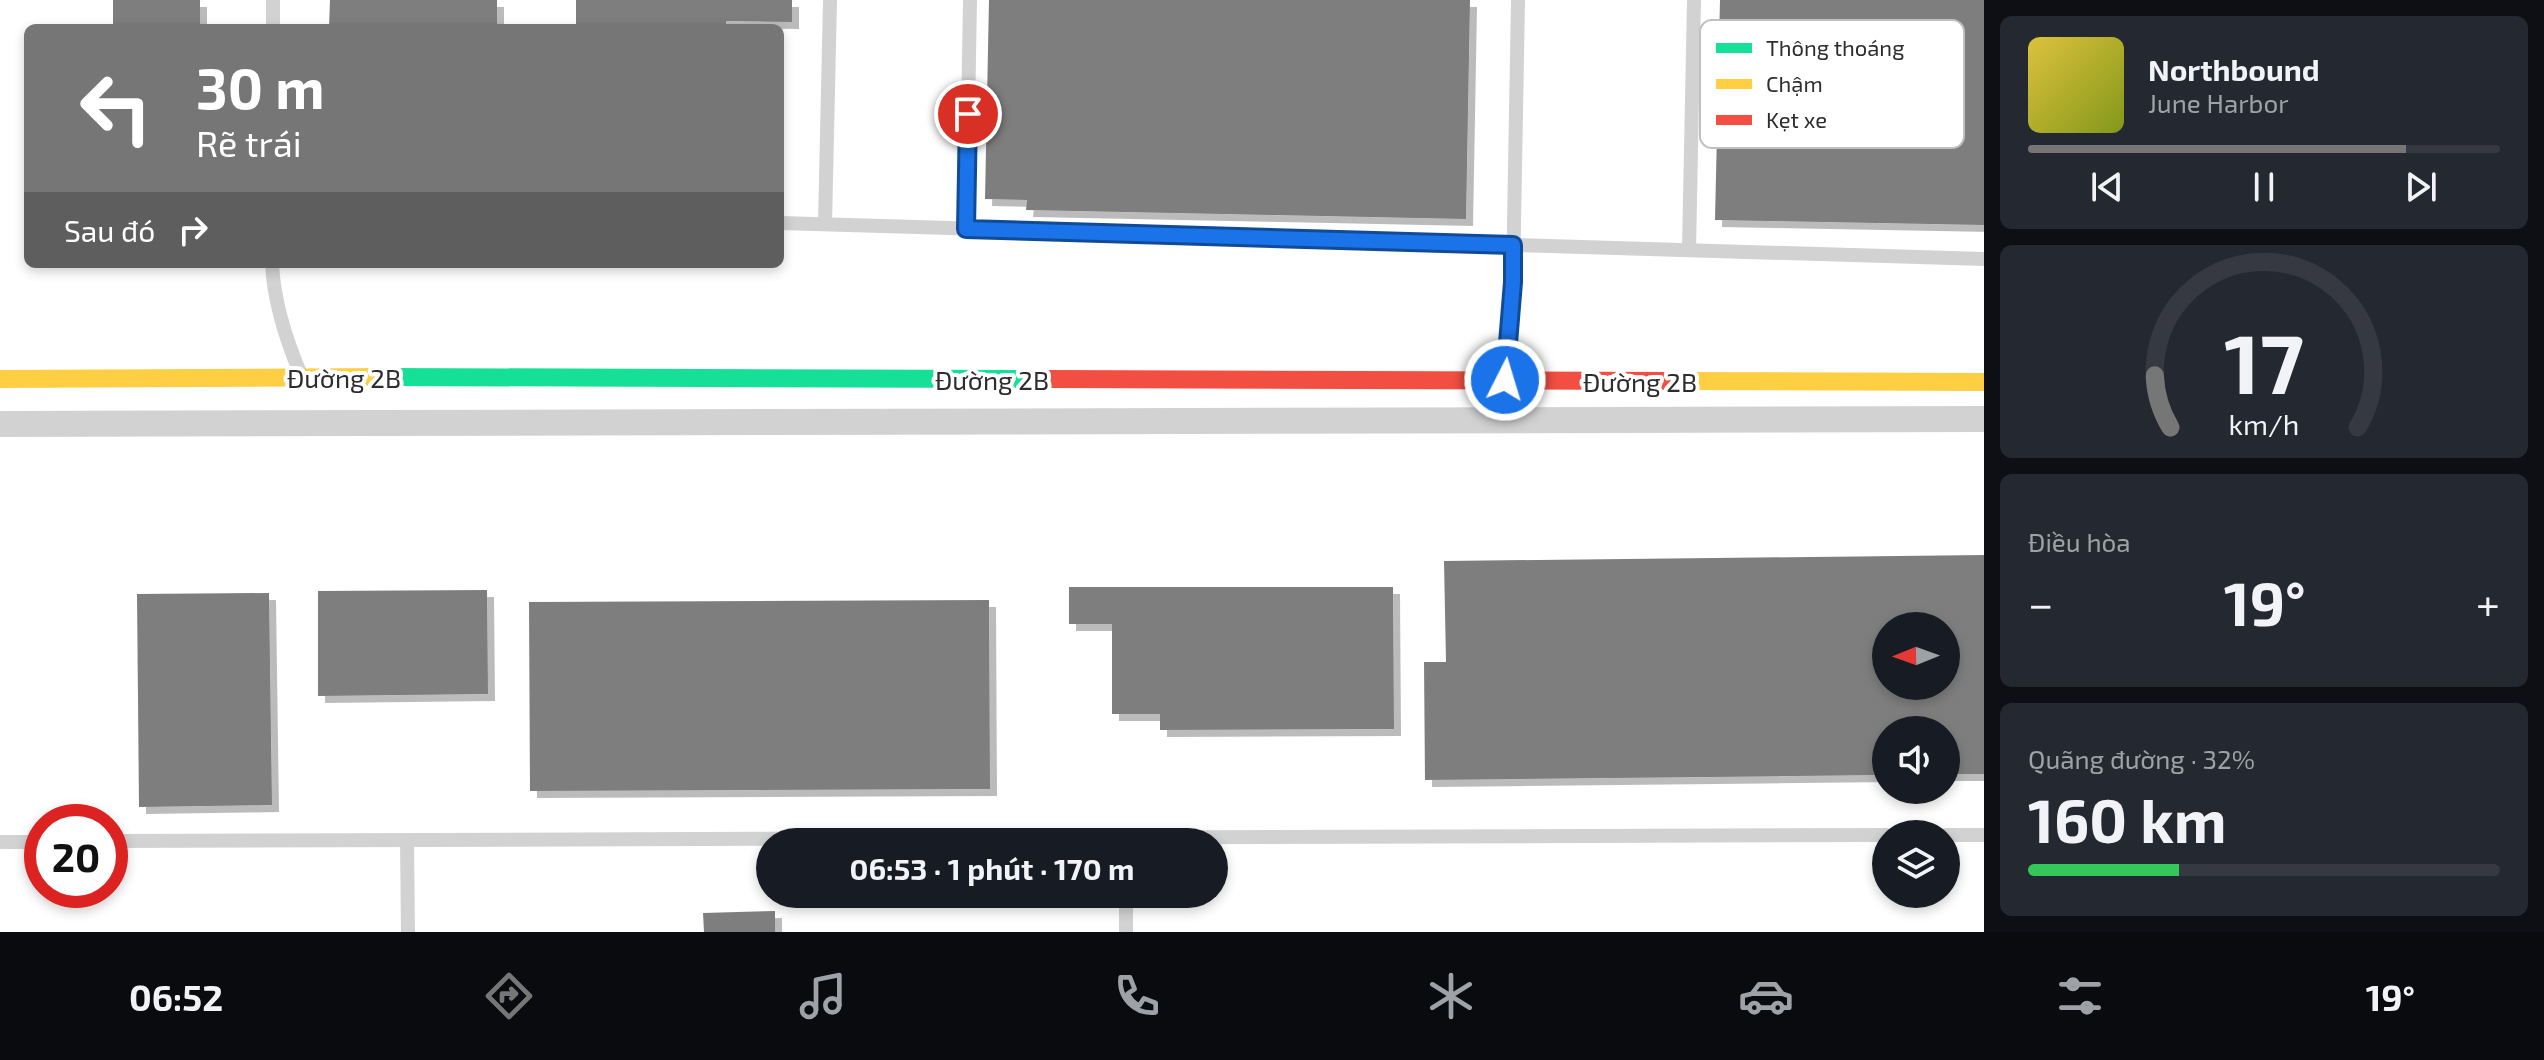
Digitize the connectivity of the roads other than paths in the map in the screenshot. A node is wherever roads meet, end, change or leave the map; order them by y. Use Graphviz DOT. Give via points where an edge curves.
graph roads {
  1 [pos="273,0"];
  2 [pos="830,0"];
  3 [pos="970,0"];
  4 [pos="1518,0"];
  5 [pos="1694,0"];
  6 [pos="273,24"];
  7 [pos="784,223"];
  8 [pos="825,224"];
  9 [pos="966,229"];
  10 [pos="1513,245"];
  11 [pos="1689,250"];
  12 [pos="1984,259"];
  13 [pos="272,268"];
  14 [pos="302,377"];
  15 [pos="0,379"];
  16 [pos="1505,380"];
  17 [pos="1984,382"];
  18 [pos="1984,419"];
  19 [pos="0,424"];
  20 [pos="1872,835"];
  21 [pos="1960,835"];
  22 [pos="1984,835"];
  23 [pos="1228,839"];
  24 [pos="407,840"];
  25 [pos="756,840"];
  26 [pos="128,841"];
  27 [pos="0,842"];
  28 [pos="24,842"];
  29 [pos="1126,908"];
  30 [pos="408,932"];
  31 [pos="1126,932"];
  1 -- 6 [label="lane"];
  2 -- 8 [label="lane"];
  3 -- 9 [label="lane"];
  4 -- 10 [label="lane"];
  5 -- 11 [label="lane"];
  7 -- 8 [label="lane"];
  8 -- 9 [label="lane"];
  9 -- 10 [label="lane"];
  10 -- 11 [label="lane"];
  10 -- 16 [label="lane"];
  11 -- 12 [label="lane"];
  13 -- 14 [label="lane" via="288,345"];
  14 -- 15 [label="street, Đường 2B"];
  14 -- 16 [label="street, Đường 2B"];
  16 -- 17 [label="street, Đường 2B"];
  18 -- 19 [label="street, Đường 2B"];
  20 -- 23 [label="lane"];
  21 -- 22 [label="lane"];
  24 -- 25 [label="lane"];
  24 -- 26 [label="lane"];
  24 -- 30 [label="lane"];
  27 -- 28 [label="lane"];
  29 -- 31 [label="lane"];
}
